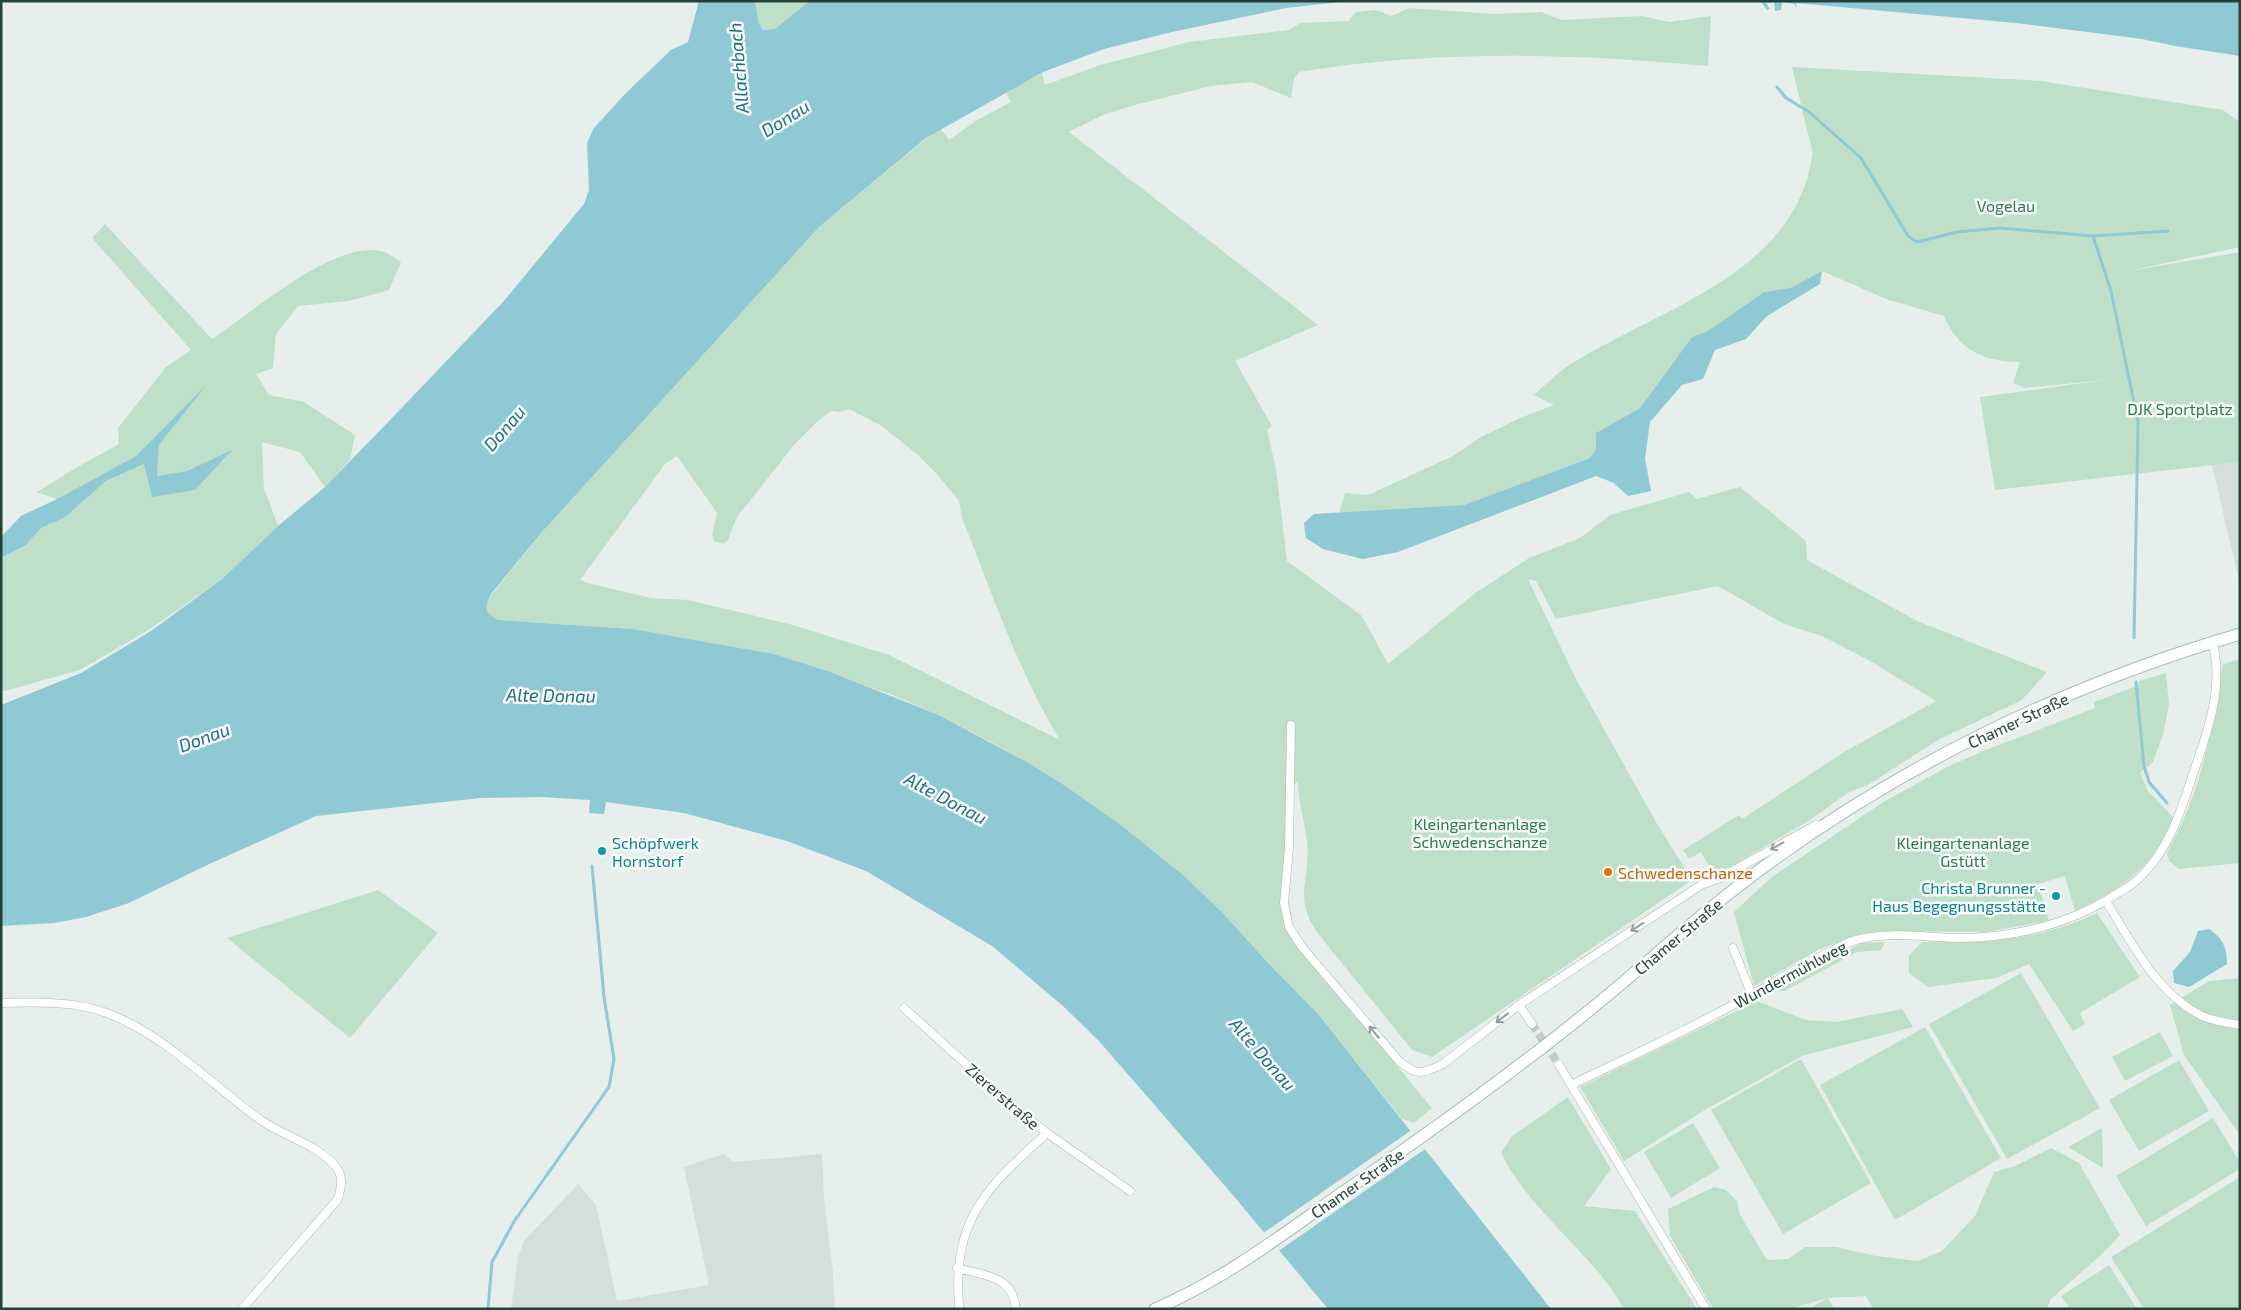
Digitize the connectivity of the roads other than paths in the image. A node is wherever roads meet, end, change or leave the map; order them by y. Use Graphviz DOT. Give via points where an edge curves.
graph roads {
  1 [pos="2240,634"];
  2 [pos="2212,642"];
  3 [pos="1291,725"];
  4 [pos="1881,788"];
  5 [pos="2106,901"];
  6 [pos="1733,948"];
  7 [pos="1752,995"];
  8 [pos="1,1003"];
  9 [pos="1519,1005"];
  10 [pos="904,1008"];
  11 [pos="1532,1024"];
  12 [pos="2240,1025"];
  13 [pos="1558,1065"];
  14 [pos="1571,1085"];
  15 [pos="1046,1134"];
  16 [pos="1130,1190"];
  17 [pos="957,1268"];
  18 [pos="959,1306"];
  19 [pos="242,1309"];
  20 [pos="1016,1309"];
  21 [pos="1155,1309"];
  22 [pos="1706,1309"];
  1 -- 2 [label="main road, Chamer Straße"];
  2 -- 4 [label="main road, Chamer Straße" via="2000,726"];
  2 -- 5 [label="street, Wundermühlweg" via="2217,674 2207,733 2180,815 2156,858 2136,881"];
  9 -- 3 [label="street, one-way" via="1443,1064 1416,1072 1399,1061 1302,947 1289,927 1284,903 1289,848"];
  4 -- 9 [label="street, one-way" via="1859,797 1720,878 1701,885"];
  4 -- 21 [label="main road, Chamer Straße" via="1741,884 1592,1008 1458,1112 1231,1270"];
  5 -- 7 [label="street, Wundermühlweg" via="2050,926 2014,934 1854,940"];
  5 -- 12 [label="street" via="2149,969 2175,998 2202,1016"];
  6 -- 7 [label="street"];
  7 -- 14 [label="street, Wundermühlweg"];
  8 -- 19 [label="street" via="68,1005 112,1015 134,1024 160,1040 263,1121 327,1157 338,1169 342,1184 338,1199"];
  9 -- 11 [label="street"];
  10 -- 15 [label="street, Ziererstraße"];
  13 -- 14 [label="street"];
  14 -- 22 [label="street"];
  15 -- 16 [label="street"];
  15 -- 17 [label="street, Ziererstraße" via="1007,1169 979,1205 964,1236"];
  17 -- 18 [label="street, Ziererstraße"];
  17 -- 20 [label="street" via="1000,1280 1012,1290"];
}
